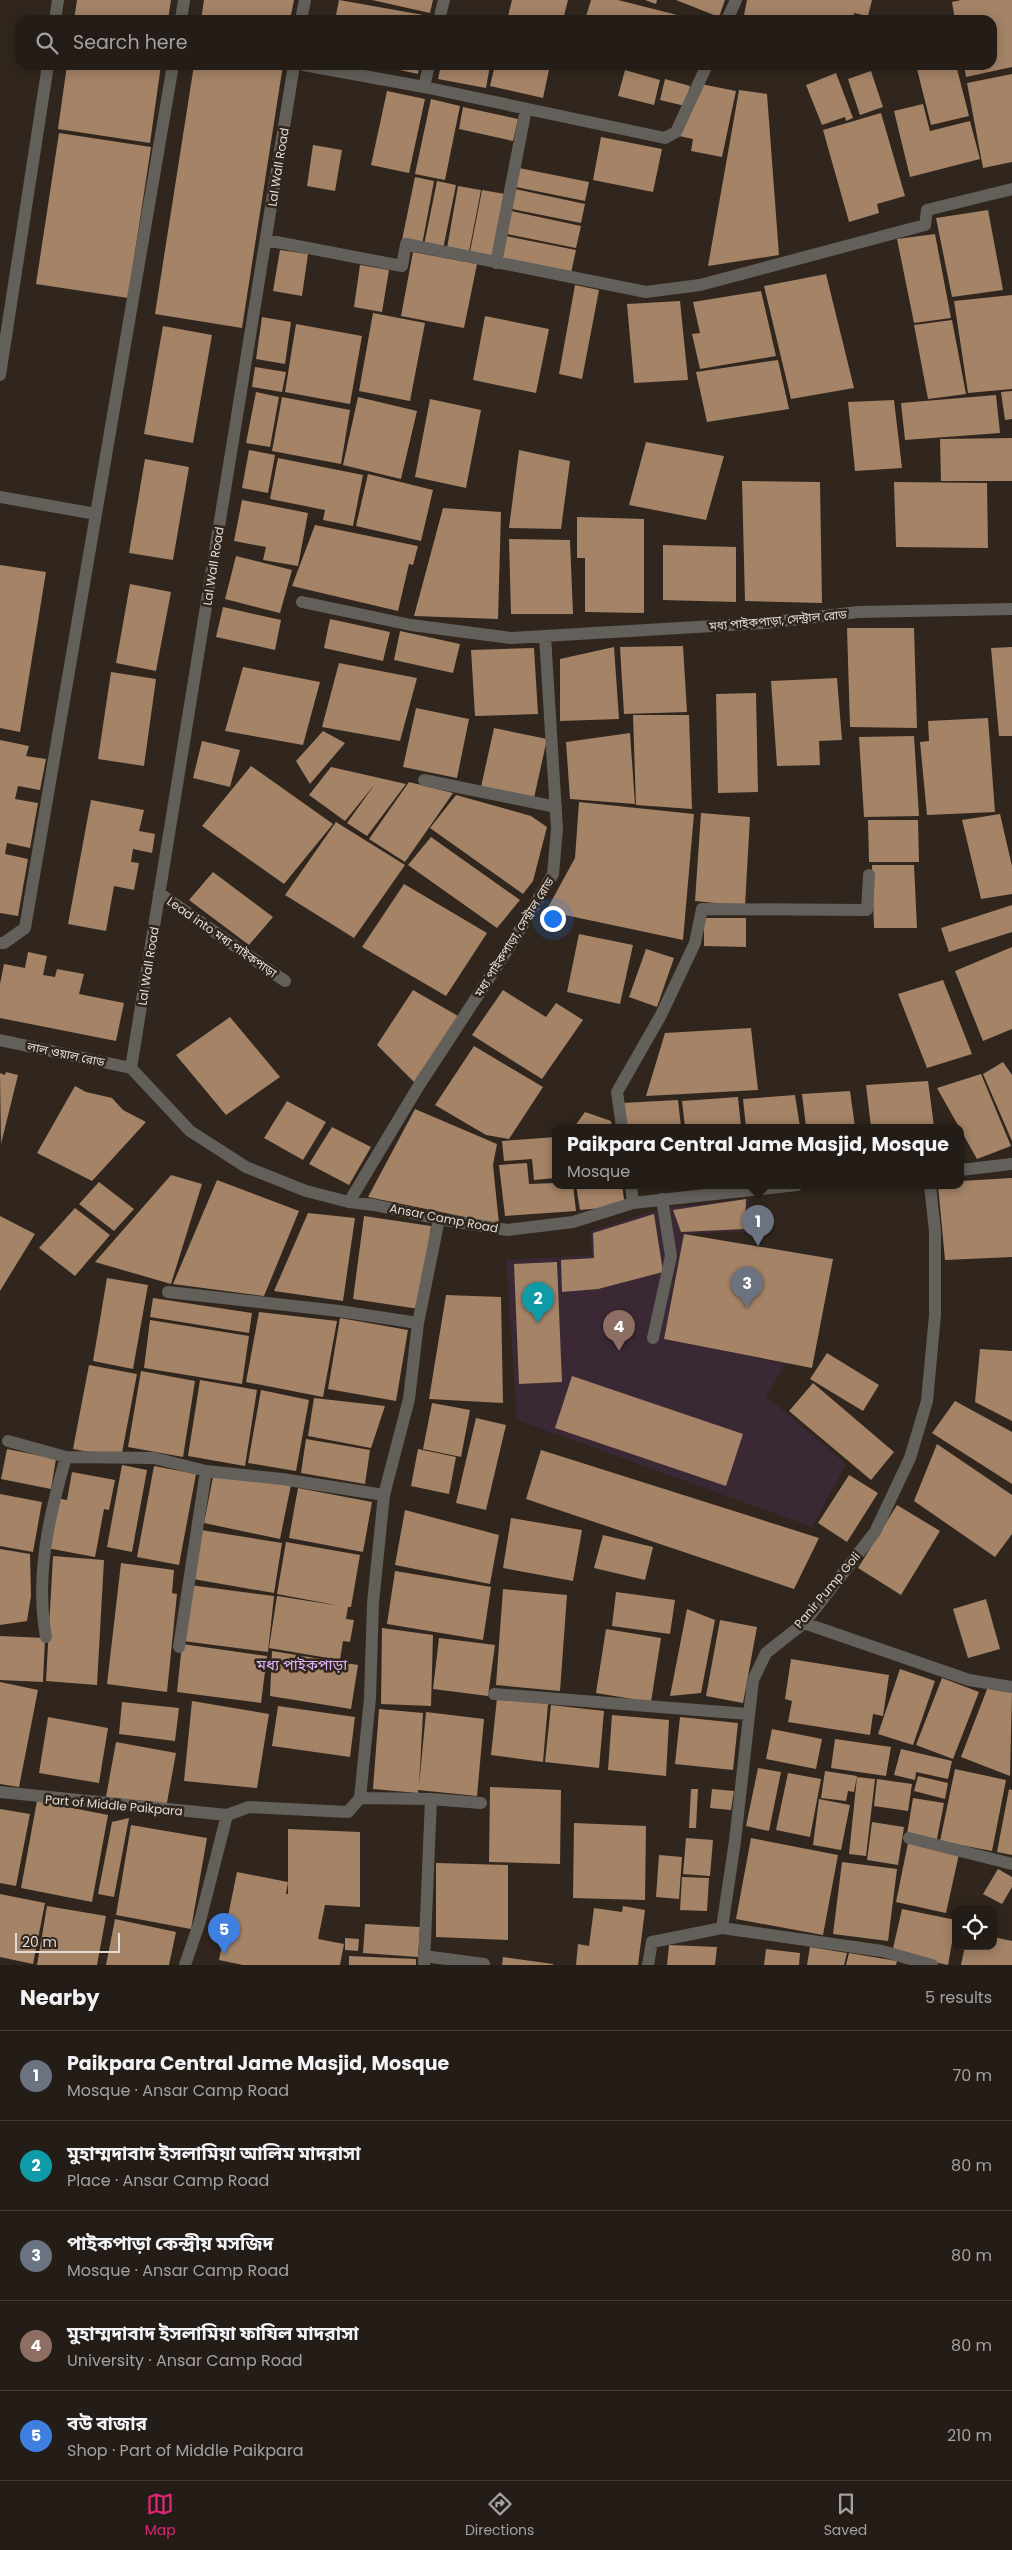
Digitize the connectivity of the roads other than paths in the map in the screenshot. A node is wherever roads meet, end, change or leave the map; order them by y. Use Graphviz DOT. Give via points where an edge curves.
graph roads {
  1 [pos="58,0"];
  2 [pos="184,0"];
  3 [pos="305,0"];
  4 [pos="444,0"];
  5 [pos="736,0"];
  6 [pos="56,15"];
  7 [pos="182,15"];
  8 [pos="302,15"];
  9 [pos="440,15"];
  10 [pos="729,15"];
  11 [pos="47,70"];
  12 [pos="172,70"];
  13 [pos="293,70"];
  14 [pos="331,70"];
  15 [pos="428,70"];
  16 [pos="705,70"];
  17 [pos="424,87"];
  18 [pos="526,109"];
  19 [pos="1012,189"];
  20 [pos="266,240"];
  21 [pos="496,263"];
  22 [pos="0,375"];
  23 [pos="0,497"];
  24 [pos="96,514"];
  25 [pos="302,602"];
  26 [pos="1012,609"];
  27 [pos="545,636"];
  28 [pos="424,780"];
  29 [pos="556,806"];
  30 [pos="869,875"];
  31 [pos="159,893"];
  32 [pos="0,943"];
  33 [pos="285,981"];
  34 [pos="0,1040"];
  35 [pos="131,1068"];
  36 [pos="622,1124"];
  37 [pos="1012,1164"];
  38 [pos="964,1170"];
  39 [pos="632,1189"];
  40 [pos="758,1189"];
  41 [pos="930,1189"];
  42 [pos="662,1199"];
  43 [pos="350,1202"];
  44 [pos="634,1203"];
  45 [pos="439,1218"];
  46 [pos="168,1292"];
  47 [pos="418,1323"];
  48 [pos="653,1338"];
  49 [pos="8,1441"];
  50 [pos="66,1457"];
  51 [pos="206,1472"];
  52 [pos="384,1495"];
  53 [pos="804,1623"];
  54 [pos="46,1637"];
  55 [pos="178,1647"];
  56 [pos="1012,1687"];
  57 [pos="494,1694"];
  58 [pos="748,1714"];
  59 [pos="0,1792"];
  60 [pos="360,1798"];
  61 [pos="430,1799"];
  62 [pos="481,1803"];
  63 [pos="227,1815"];
  64 [pos="909,1838"];
  65 [pos="1012,1864"];
  66 [pos="722,1928"];
  67 [pos="424,1960"];
  68 [pos="484,1964"];
  69 [pos="185,1965"];
  70 [pos="648,1965"];
  71 [pos="932,1965"];
  1 -- 6 [label="street"];
  2 -- 7 [label="street"];
  3 -- 8 [label="street"];
  4 -- 9 [label="street"];
  5 -- 10 [label="street"];
  11 -- 22 [label="street"];
  12 -- 24 [label="street"];
  13 -- 20 [label="street, Lal Wall Road"];
  14 -- 17 [label="street"];
  15 -- 17 [label="street"];
  16 -- 18 [label="street" via="676,132 664,138"];
  17 -- 18 [label="street"];
  18 -- 21 [label="street"];
  19 -- 21 [label="street" via="927,210 925,225 700,285 646,292"];
  20 -- 21 [label="street" via="402,266 406,244"];
  20 -- 31 [label="street, Lal Wall Road"];
  23 -- 24 [label="street"];
  24 -- 32 [label="street" via="25,928"];
  25 -- 27 [label="street, মধ্য পাইকপাড়া, সেন্ট্রাল রোড" via="411,625 511,638"];
  26 -- 27 [label="street, মধ্য পাইকপাড়া, সেন্ট্রাল রোড" via="858,612 765,623"];
  27 -- 29 [label="street, মধ্য পাইকপাড়া, সেন্ট্রাল রোড"];
  28 -- 29 [label="street"];
  29 -- 43 [label="street, মধ্য পাইকপাড়া, সেন্ট্রাল রোড" via="553,874 418,1087"];
  30 -- 36 [label="street" via="867,910 702,909 695,943 617,1092"];
  31 -- 33 [label="street, Lead into মধ্য পাইকপাড়া"];
  31 -- 35 [label="street, Lal Wall Road"];
  34 -- 35 [label="street, লাল ওয়াল রোড"];
  35 -- 43 [label="street, Ansar Camp Road" via="190,1131 246,1167 306,1191"];
  37 -- 38 [label="street"];
  39 -- 44 [label="street"];
  40 -- 42 [label="street, Ansar Camp Road"];
  41 -- 53 [label="street, Panir Pump Goli" via="935,1231 935,1315 927,1401 910,1458 875,1532"];
  42 -- 44 [label="street, Ansar Camp Road"];
  42 -- 48 [label="street" via="671,1256"];
  43 -- 45 [label="street, Ansar Camp Road"];
  44 -- 45 [label="street, Ansar Camp Road" via="573,1222 507,1230"];
  45 -- 47 [label="street"];
  46 -- 47 [label="street"];
  47 -- 52 [label="street" via="409,1398"];
  49 -- 50 [label="street"];
  50 -- 51 [label="street" via="154,1458"];
  50 -- 54 [label="street" via="44,1549 42,1619"];
  51 -- 52 [label="street" via="282,1479"];
  51 -- 55 [label="street"];
  52 -- 60 [label="street"];
  53 -- 56 [label="street" via="969,1680"];
  53 -- 58 [label="street, Panir Pump Goli" via="766,1653 753,1680"];
  57 -- 58 [label="street"];
  58 -- 66 [label="street, Panir Pump Goli"];
  59 -- 63 [label="street, Part of Middle Paikpara"];
  60 -- 61 [label="street"];
  60 -- 63 [label="street" via="348,1812 249,1807"];
  61 -- 62 [label="street"];
  61 -- 67 [label="street"];
  63 -- 69 [label="street" via="200,1921"];
  64 -- 65 [label="street"];
  66 -- 70 [label="street" via="652,1942"];
  66 -- 71 [label="street" via="882,1951"];
  67 -- 68 [label="street"];
}
